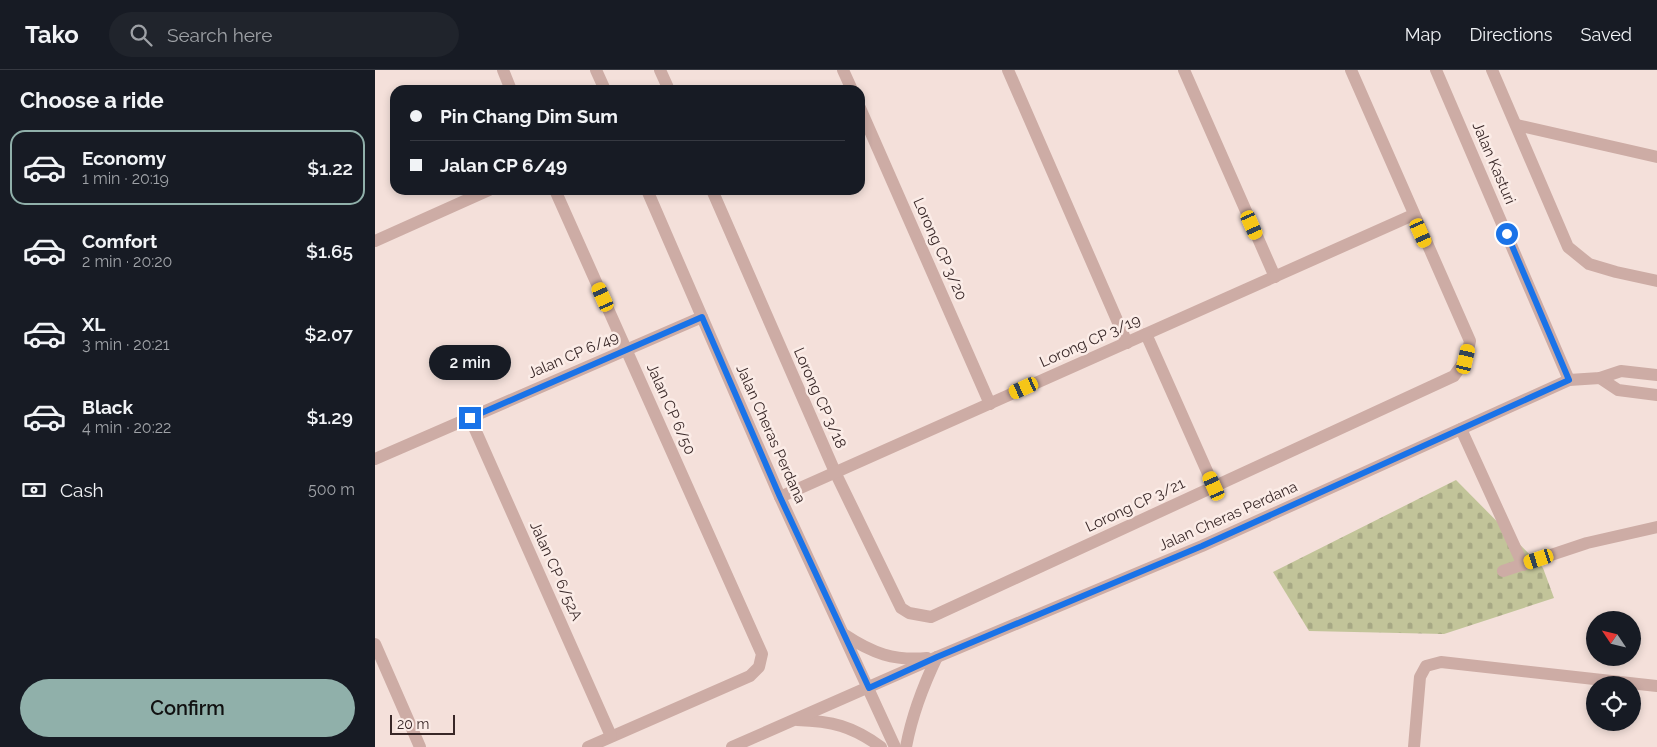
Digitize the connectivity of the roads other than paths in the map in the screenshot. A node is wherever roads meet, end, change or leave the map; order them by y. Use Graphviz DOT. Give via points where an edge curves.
graph roads {
  1 [pos="503,70"];
  2 [pos="596,70"];
  3 [pos="660,70"];
  4 [pos="843,70"];
  5 [pos="1008,70"];
  6 [pos="1184,70"];
  7 [pos="1351,70"];
  8 [pos="1436,70"];
  9 [pos="1492,70"];
  10 [pos="509,85"];
  11 [pos="603,85"];
  12 [pos="667,85"];
  13 [pos="850,85"];
  14 [pos="865,119"];
  15 [pos="1517,125"];
  16 [pos="1657,157"];
  17 [pos="478,195"];
  18 [pos="557,195"];
  19 [pos="649,195"];
  20 [pos="714,195"];
  21 [pos="1413,215"];
  22 [pos="375,241"];
  23 [pos="1275,277"];
  24 [pos="1657,281"];
  25 [pos="702,317"];
  26 [pos="1146,334"];
  27 [pos="1127,343"];
  28 [pos="626,350"];
  29 [pos="1657,375"];
  30 [pos="1600,378"];
  31 [pos="1569,380"];
  32 [pos="1657,395"];
  33 [pos="990,404"];
  34 [pos="470,418"];
  35 [pos="1461,429"];
  36 [pos="375,459"];
  37 [pos="835,472"];
  38 [pos="1214,486"];
  39 [pos="780,497"];
  40 [pos="1657,527"];
  41 [pos="1523,565"];
  42 [pos="1503,571"];
  43 [pos="909,613"];
  44 [pos="843,633"];
  45 [pos="375,644"];
  46 [pos="937,657"];
  47 [pos="1657,686"];
  48 [pos="869,688"];
  49 [pos="793,720"];
  50 [pos="611,736"];
  51 [pos="420,747"];
  52 [pos="587,747"];
  53 [pos="732,747"];
  54 [pos="881,747"];
  55 [pos="895,747"];
  56 [pos="906,747"];
  57 [pos="1415,747"];
  1 -- 10 [label="street"];
  2 -- 11 [label="street"];
  3 -- 12 [label="street"];
  4 -- 13 [label="street"];
  5 -- 27 [label="street"];
  6 -- 23 [label="street"];
  7 -- 21 [label="street"];
  8 -- 31 [label="street, Jalan Kasturi"];
  9 -- 15 [label="street"];
  14 -- 33 [label="street, Lorong CP 3/20"];
  15 -- 16 [label="street"];
  15 -- 24 [label="street" via="1568,248 1589,264"];
  17 -- 22 [label="street"];
  18 -- 28 [label="street, Jalan CP 6/50"];
  19 -- 25 [label="street, Jalan Cheras Perdana"];
  20 -- 37 [label="street, Lorong CP 3/18"];
  21 -- 23 [label="street, Lorong CP 3/19"];
  21 -- 38 [label="street, Lorong CP 3/21" via="1470,340 1466,359 1454,376"];
  23 -- 26 [label="street, Lorong CP 3/19"];
  25 -- 28 [label="street, Jalan CP 6/49"];
  25 -- 39 [label="street, Jalan Cheras Perdana"];
  26 -- 27 [label="street, Lorong CP 3/19"];
  26 -- 38 [label="street"];
  27 -- 33 [label="street, Lorong CP 3/19"];
  28 -- 34 [label="street, Jalan CP 6/49"];
  28 -- 50 [label="street, Jalan CP 6/50" via="758,640 762,660 751,676"];
  29 -- 30 [label="street, Jalan Cheras Perdana" via="1621,371"];
  30 -- 31 [label="street, Jalan Cheras Perdana"];
  30 -- 32 [label="street" via="1618,390"];
  31 -- 35 [label="street, Jalan Cheras Perdana"];
  33 -- 37 [label="street, Lorong CP 3/19"];
  34 -- 36 [label="street, Jalan CP 6/49"];
  34 -- 50 [label="street, Jalan CP 6/52A"];
  35 -- 41 [label="street"];
  35 -- 46 [label="street, Jalan Cheras Perdana" via="1202,546"];
  37 -- 39 [label="street, Lorong CP 3/19"];
  37 -- 43 [label="street, Lorong CP 3/18" via="901,608"];
  38 -- 43 [label="street, Lorong CP 3/21" via="931,617"];
  39 -- 44 [label="street, Jalan Cheras Perdana"];
  40 -- 41 [label="street" via="1587,543"];
  41 -- 42 [label="street"];
  44 -- 46 [label="street" via="865,648 887,656 910,660"];
  44 -- 48 [label="street, Jalan Cheras Perdana"];
  45 -- 51 [label="street"];
  46 -- 48 [label="street, Jalan Cheras Perdana"];
  46 -- 56 [label="street" via="922,688"];
  47 -- 57 [label="street" via="1441,662 1426,666 1420,677"];
  48 -- 49 [label="street, Jalan Cheras Perdana"];
  48 -- 55 [label="street, Jalan Cheras Perdana"];
  49 -- 53 [label="street, Jalan Cheras Perdana"];
  49 -- 54 [label="street" via="821,720 843,725"];
  50 -- 52 [label="street"];
}
